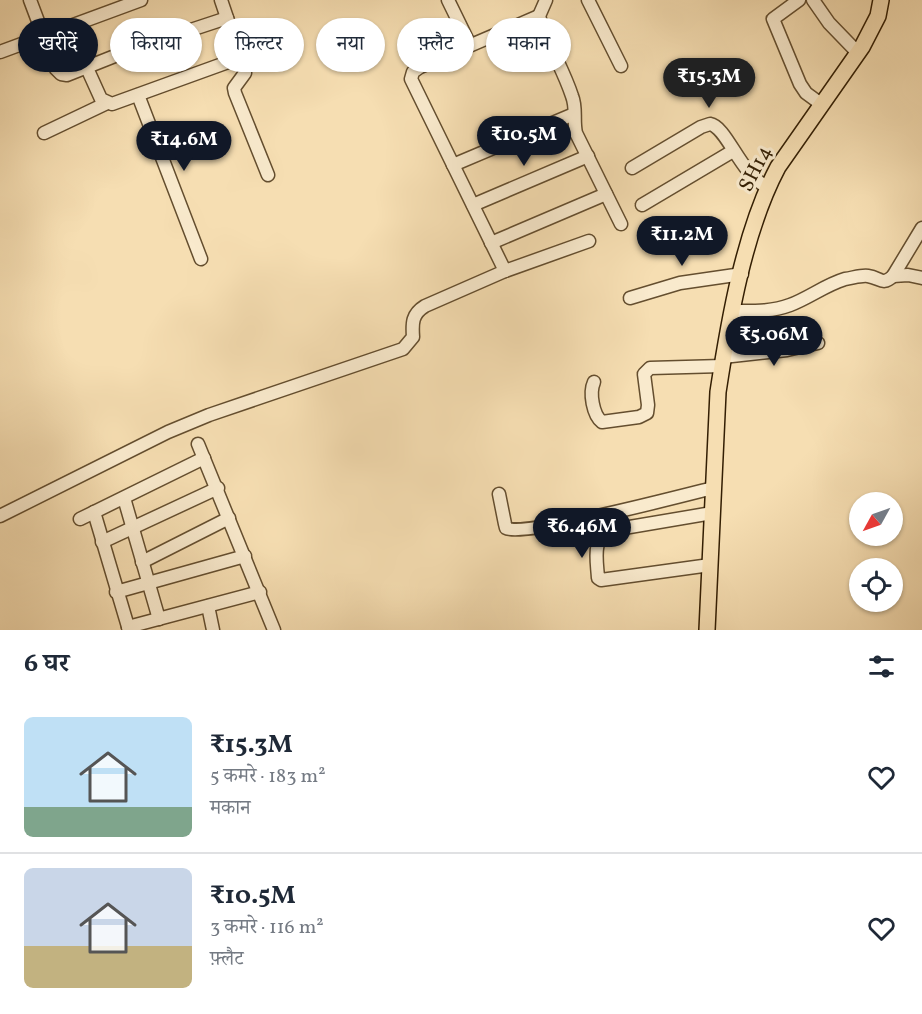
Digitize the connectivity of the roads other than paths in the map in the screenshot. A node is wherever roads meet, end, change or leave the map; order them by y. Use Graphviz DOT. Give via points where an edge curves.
graph roads {
  1 [pos="30,0"];
  2 [pos="141,0"];
  3 [pos="221,0"];
  4 [pos="448,0"];
  5 [pos="546,0"];
  6 [pos="588,0"];
  7 [pos="799,0"];
  8 [pos="813,0"];
  9 [pos="881,0"];
  10 [pos="539,16"];
  11 [pos="37,18"];
  12 [pos="90,18"];
  13 [pos="227,18"];
  14 [pos="457,18"];
  15 [pos="214,22"];
  16 [pos="474,43"];
  17 [pos="18,45"];
  18 [pos="0,52"];
  19 [pos="858,53"];
  20 [pos="98,63"];
  21 [pos="621,66"];
  22 [pos="214,67"];
  23 [pos="59,72"];
  24 [pos="74,72"];
  25 [pos="90,72"];
  26 [pos="245,72"];
  27 [pos="413,72"];
  28 [pos="138,95"];
  29 [pos="107,103"];
  30 [pos="821,104"];
  31 [pos="574,114"];
  32 [pos="44,133"];
  33 [pos="734,151"];
  34 [pos="588,156"];
  35 [pos="453,165"];
  36 [pos="632,168"];
  37 [pos="268,175"];
  38 [pos="767,187"];
  39 [pos="606,194"];
  40 [pos="473,205"];
  41 [pos="642,206"];
  42 [pos="621,224"];
  43 [pos="922,228"];
  44 [pos="589,241"];
  45 [pos="491,243"];
  46 [pos="201,259"];
  47 [pos="505,271"];
  48 [pos="742,274"];
  49 [pos="893,276"];
  50 [pos="922,278"];
  51 [pos="630,298"];
  52 [pos="733,311"];
  53 [pos="818,343"];
  54 [pos="723,361"];
  55 [pos="594,382"];
  56 [pos="198,444"];
  57 [pos="204,458"];
  58 [pos="218,488"];
  59 [pos="713,488"];
  60 [pos="498,494"];
  61 [pos="124,498"];
  62 [pos="94,512"];
  63 [pos="712,513"];
  64 [pos="0,516"];
  65 [pos="229,518"];
  66 [pos="80,519"];
  67 [pos="133,529"];
  68 [pos="102,542"];
  69 [pos="245,556"];
  70 [pos="142,562"];
  71 [pos="710,565"];
  72 [pos="148,583"];
  73 [pos="116,592"];
  74 [pos="260,592"];
  75 [pos="208,606"];
  76 [pos="159,619"];
  77 [pos="128,628"];
  78 [pos="213,630"];
  79 [pos="274,630"];
  80 [pos="707,630"];
  1 -- 11 [label="street"];
  2 -- 12 [label="street"];
  3 -- 13 [label="street"];
  4 -- 14 [label="street"];
  5 -- 10 [label="street"];
  6 -- 21 [label="street"];
  7 -- 30 [label="street" via="773,19 806,93"];
  8 -- 19 [label="street"];
  9 -- 19 [label="main road, SH14 / SH14" via="878,16"];
  10 -- 16 [label="street"];
  10 -- 31 [label="street" via="572,95"];
  15 -- 20 [label="street"];
  17 -- 18 [label="street"];
  19 -- 30 [label="main road, SH14 / SH14"];
  22 -- 28 [label="street"];
  23 -- 24 [label="street"];
  25 -- 29 [label="street" via="101,99"];
  26 -- 37 [label="street" via="234,88"];
  27 -- 35 [label="street" via="411,79"];
  28 -- 29 [label="street"];
  28 -- 46 [label="street"];
  29 -- 32 [label="street"];
  30 -- 38 [label="main road, SH14 / SH14"];
  31 -- 34 [label="street" via="576,133"];
  31 -- 35 [label="street"];
  33 -- 36 [label="street" via="720,128 710,124"];
  33 -- 38 [label="street" via="750,176"];
  33 -- 41 [label="street"];
  34 -- 39 [label="street"];
  34 -- 40 [label="street"];
  35 -- 40 [label="street"];
  38 -- 48 [label="main road, SH14 / SH14"];
  39 -- 42 [label="street"];
  39 -- 45 [label="street"];
  40 -- 45 [label="street"];
  43 -- 49 [label="street"];
  44 -- 47 [label="street"];
  45 -- 47 [label="street"];
  47 -- 64 [label="street" via="417,311 413,337 403,349 208,415"];
  48 -- 51 [label="street" via="680,283"];
  48 -- 52 [label="main road, SH14 / SH14"];
  49 -- 50 [label="street"];
  49 -- 52 [label="street" via="881,282 867,275 859,276 826,286 789,305 766,311"];
  52 -- 54 [label="main road, SH14 / SH14"];
  53 -- 54 [label="street"];
  54 -- 55 [label="street" via="650,368 644,374 647,413 639,417 602,422 598,419 591,397"];
  54 -- 59 [label="main road, SH14 / SH14"];
  56 -- 57 [label="street"];
  57 -- 58 [label="street"];
  57 -- 61 [label="street"];
  58 -- 65 [label="street"];
  58 -- 67 [label="street"];
  59 -- 60 [label="street" via="576,521 514,531 506,528"];
  59 -- 63 [label="main road, SH14 / SH14"];
  61 -- 62 [label="street"];
  61 -- 67 [label="street"];
  62 -- 66 [label="street"];
  62 -- 68 [label="street"];
  63 -- 71 [label="main road, SH14 / SH14"];
  63 -- 71 [label="street" via="612,530 599,540 596,549 601,580"];
  65 -- 69 [label="street"];
  65 -- 70 [label="street"];
  67 -- 68 [label="street"];
  67 -- 70 [label="street"];
  68 -- 73 [label="street"];
  69 -- 72 [label="street"];
  69 -- 74 [label="street"];
  70 -- 72 [label="street"];
  71 -- 80 [label="main road, SH14 / SH14"];
  72 -- 73 [label="street"];
  72 -- 76 [label="street"];
  73 -- 77 [label="street"];
  74 -- 75 [label="street"];
  74 -- 79 [label="street"];
  75 -- 76 [label="street"];
  75 -- 78 [label="street"];
  76 -- 77 [label="street"];
}
